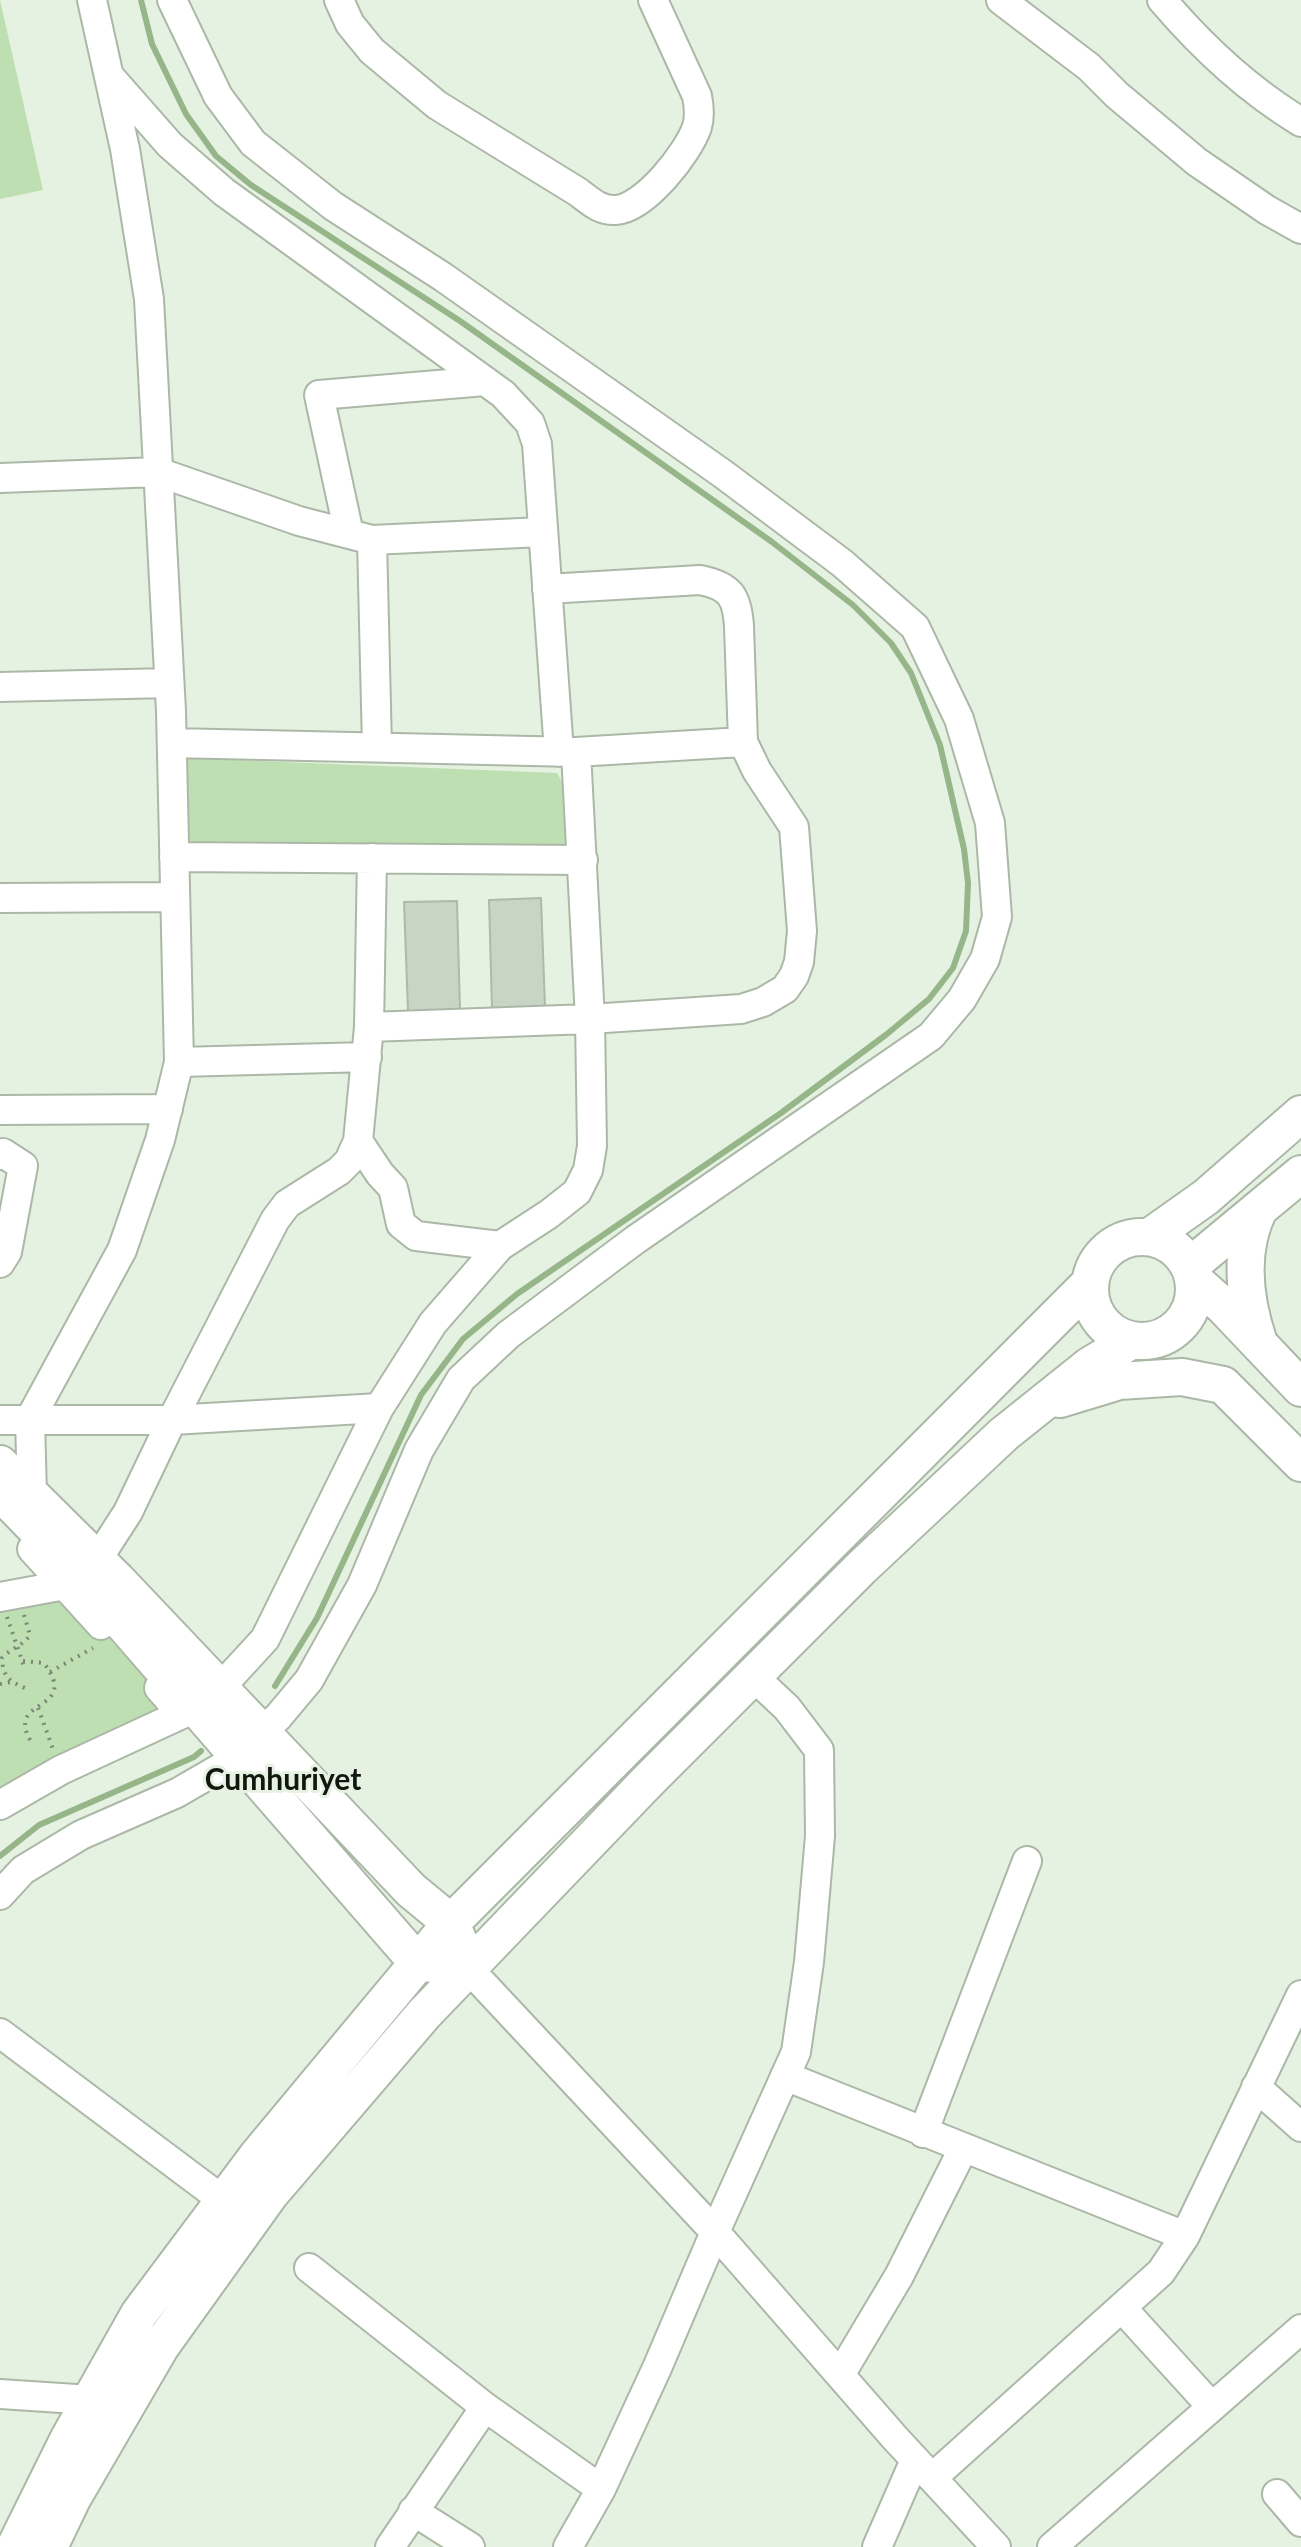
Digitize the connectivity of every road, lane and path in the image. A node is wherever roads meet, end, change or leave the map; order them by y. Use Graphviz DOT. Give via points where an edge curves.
graph roads {
  1 [pos="92,0"];
  2 [pos="172,0"];
  3 [pos="339,0"];
  4 [pos="653,0"];
  5 [pos="1001,0"];
  6 [pos="1162,0"];
  7 [pos="108,74"];
  8 [pos="1301,122"];
  9 [pos="1301,229"];
  10 [pos="485,381"];
  11 [pos="158,472"];
  12 [pos="0,478"];
  13 [pos="542,532"];
  14 [pos="361,537"];
  15 [pos="547,589"];
  16 [pos="169,683"];
  17 [pos="0,687"];
  18 [pos="743,742"];
  19 [pos="172,743"];
  20 [pos="377,747"];
  21 [pos="568,752"];
  22 [pos="174,857"];
  23 [pos="372,858"];
  24 [pos="583,860"];
  25 [pos="175,897"];
  26 [pos="0,898"];
  27 [pos="590,1019"];
  28 [pos="369,1027"];
  29 [pos="367,1057"];
  30 [pos="179,1062"];
  31 [pos="168,1109"];
  32 [pos="0,1110"];
  33 [pos="1301,1114"];
  34 [pos="358,1141"];
  35 [pos="0,1155"];
  36 [pos="1301,1174"];
  37 [pos="1259,1209"];
  38 [pos="1151,1236"];
  39 [pos="500,1246"];
  40 [pos="0,1263"];
  41 [pos="1192,1274"];
  42 [pos="1090,1283"];
  43 [pos="1144,1340"];
  44 [pos="1259,1345"];
  45 [pos="1223,1385"];
  46 [pos="1301,1388"];
  47 [pos="1043,1403"];
  48 [pos="379,1408"];
  49 [pos="30,1419"];
  50 [pos="0,1420"];
  51 [pos="172,1420"];
  52 [pos="1301,1463"];
  53 [pos="0,1464"];
  54 [pos="16,1494"];
  55 [pos="0,1513"];
  56 [pos="97,1560"];
  57 [pos="65,1585"];
  58 [pos="6,1606"];
  59 [pos="112,1637"];
  60 [pos="17,1645"];
  61 [pos="23,1661"];
  62 [pos="25,1669"];
  63 [pos="50,1672"];
  64 [pos="753,1676"];
  65 [pos="11,1682"];
  66 [pos="0,1684"];
  67 [pos="25,1688"];
  68 [pos="200,1705"];
  69 [pos="38,1708"];
  70 [pos="32,1743"];
  71 [pos="249,1743"];
  72 [pos="61,1770"];
  73 [pos="0,1805"];
  74 [pos="1027,1861"];
  75 [pos="0,1895"];
  76 [pos="451,1923"];
  77 [pos="417,1962"];
  78 [pos="468,1968"];
  79 [pos="1301,1995"];
  80 [pos="4,2046"];
  81 [pos="785,2076"];
  82 [pos="1256,2087"];
  83 [pos="1301,2127"];
  84 [pos="923,2133"];
  85 [pos="963,2149"];
  86 [pos="224,2201"];
  87 [pos="715,2232"];
  88 [pos="1185,2236"];
  89 [pos="309,2268"];
  90 [pos="1122,2308"];
  91 [pos="1301,2329"];
  92 [pos="840,2375"];
  93 [pos="0,2394"];
  94 [pos="91,2400"];
  95 [pos="485,2407"];
  96 [pos="1212,2407"];
  97 [pos="924,2469"];
  98 [pos="601,2489"];
  99 [pos="1277,2494"];
  100 [pos="413,2511"];
  101 [pos="1301,2522"];
  102 [pos="15,2547"];
  103 [pos="49,2547"];
  104 [pos="390,2547"];
  105 [pos="470,2547"];
  106 [pos="568,2547"];
  107 [pos="877,2547"];
  108 [pos="996,2547"];
  109 [pos="1052,2547"];
  1 -- 7 [label="street"];
  2 -- 71 [label="street" via="218,96 253,143 333,206 723,474 842,563 915,627 959,719 990,823 997,917 985,959 962,999 931,1036 635,1240 508,1335 461,1379 419,1450 362,1585 309,1680"];
  3 -- 4 [label="street" via="372,51 437,105 598,208 618,210 673,169 698,119 697,96"];
  5 -- 9 [label="street" via="1089,67 1197,162"];
  6 -- 8 [label="street" via="1204,46"];
  7 -- 10 [label="street" via="170,145 224,192"];
  7 -- 11 [label="street" via="149,299"];
  10 -- 13 [label="street" via="530,423 537,444"];
  10 -- 14 [label="street" via="319,395"];
  11 -- 12 [label="street"];
  11 -- 14 [label="street"];
  11 -- 16 [label="street"];
  13 -- 14 [label="street"];
  13 -- 15 [label="street"];
  14 -- 20 [label="street"];
  15 -- 18 [label="street" via="700,580 731,594 738,607"];
  15 -- 21 [label="street"];
  16 -- 17 [label="street"];
  16 -- 19 [label="street"];
  18 -- 21 [label="street"];
  18 -- 27 [label="street" via="794,827 802,931 794,976 785,989 741,1009"];
  19 -- 20 [label="street"];
  19 -- 22 [label="street"];
  20 -- 21 [label="street"];
  21 -- 24 [label="street"];
  22 -- 23 [label="street"];
  22 -- 25 [label="street"];
  23 -- 24 [label="street"];
  23 -- 28 [label="street"];
  24 -- 27 [label="street"];
  25 -- 26 [label="street"];
  25 -- 30 [label="street"];
  27 -- 28 [label="street"];
  27 -- 39 [label="street" via="588,1170 577,1192"];
  28 -- 29 [label="street"];
  29 -- 30 [label="street"];
  29 -- 34 [label="street"];
  30 -- 31 [label="street"];
  31 -- 32 [label="street"];
  31 -- 49 [label="street" via="122,1250"];
  33 -- 38 [label="main road" via="1206,1197"];
  34 -- 39 [label="street" via="393,1188 406,1231"];
  34 -- 51 [label="street" via="339,1171 287,1204 275,1220"];
  35 -- 40 [label="street" via="23,1166 7,1252"];
  36 -- 37 [label="main road"];
  37 -- 41 [label="main road"];
  37 -- 44 [label="main road" via="1246,1246 1247,1309"];
  38 -- 41 [label="main road" via="1181,1252"];
  38 -- 42 [label="main road" via="1134,1236 1104,1252"];
  39 -- 48 [label="street" via="433,1323"];
  41 -- 43 [label="main road" via="1190,1311 1169,1334"];
  41 -- 44 [label="main road"];
  42 -- 43 [label="main road" via="1091,1299 1105,1326 1117,1335"];
  42 -- 76 [label="main road"];
  43 -- 45 [label="main road"];
  43 -- 47 [label="main road" via="1089,1366"];
  44 -- 46 [label="main road"];
  45 -- 47 [label="main road" via="1182,1377 1119,1381"];
  45 -- 52 [label="main road"];
  47 -- 64 [label="main road" via="872,1558"];
  48 -- 51 [label="street"];
  48 -- 68 [label="street" via="265,1639"];
  49 -- 50 [label="street"];
  49 -- 51 [label="street"];
  49 -- 54 [label="street"];
  51 -- 56 [label="street" via="128,1512"];
  53 -- 54 [label="main road"];
  54 -- 56 [label="main road"];
  54 -- 68 [label="main road" via="78,1572"];
  55 -- 57 [label="street"];
  56 -- 68 [label="main road"];
  57 -- 58 [label="street"];
  57 -- 59 [label="street"];
  58 -- 60 [label="path"];
  58 -- 60 [label="path" via="28,1622 30,1635"];
  59 -- 63 [label="path"];
  59 -- 68 [label="street"];
  60 -- 61 [label="path"];
  60 -- 65 [label="path" via="2,1658 3,1673"];
  61 -- 62 [label="path"];
  61 -- 63 [label="path" via="44,1663"];
  63 -- 69 [label="path" via="56,1686"];
  64 -- 78 [label="main road"];
  64 -- 81 [label="street" via="787,1708 819,1750 820,1836 809,1962 796,2052"];
  65 -- 66 [label="path"];
  65 -- 67 [label="path"];
  68 -- 71 [label="main road"];
  68 -- 72 [label="street"];
  69 -- 70 [label="path" via="25,1719"];
  69 -- 72 [label="path"];
  71 -- 75 [label="street" via="222,1767 177,1793 81,1835 34,1863"];
  71 -- 76 [label="main road"];
  71 -- 77 [label="main road"];
  72 -- 73 [label="street"];
  74 -- 84 [label="street"];
  76 -- 77 [label="main road"];
  76 -- 78 [label="main road"];
  77 -- 78 [label="main road"];
  77 -- 86 [label="main road"];
  78 -- 87 [label="street"];
  78 -- 103 [label="main road" via="270,2194 161,2346"];
  79 -- 82 [label="street"];
  80 -- 86 [label="street"];
  81 -- 84 [label="street"];
  81 -- 87 [label="street"];
  82 -- 83 [label="street"];
  82 -- 88 [label="street"];
  84 -- 85 [label="street"];
  85 -- 88 [label="street"];
  85 -- 92 [label="street" via="899,2276"];
  86 -- 94 [label="main road" via="139,2314"];
  87 -- 92 [label="street"];
  87 -- 98 [label="street"];
  88 -- 90 [label="street" via="1161,2272"];
  89 -- 95 [label="street"];
  90 -- 96 [label="street"];
  90 -- 97 [label="street"];
  91 -- 96 [label="street"];
  92 -- 97 [label="street"];
  93 -- 94 [label="street"];
  94 -- 102 [label="main road"];
  95 -- 98 [label="street"];
  95 -- 100 [label="street"];
  96 -- 109 [label="street"];
  97 -- 107 [label="street"];
  97 -- 108 [label="street"];
  98 -- 106 [label="street"];
  99 -- 101 [label="street"];
  100 -- 104 [label="street"];
  100 -- 105 [label="street"];
}
